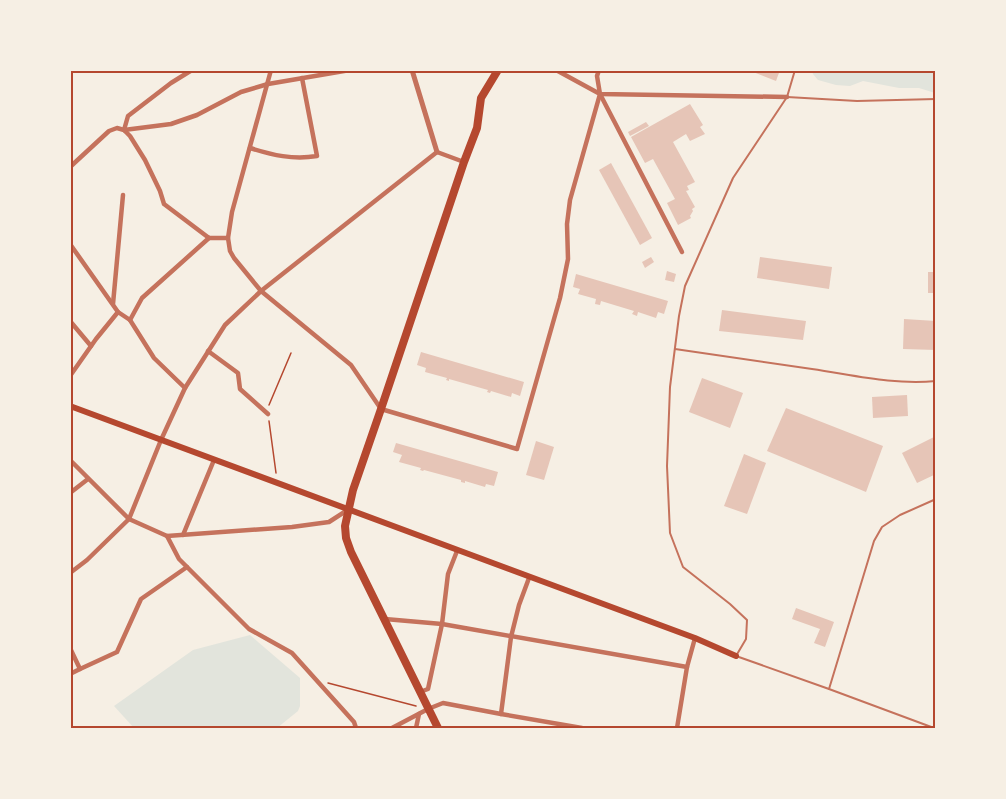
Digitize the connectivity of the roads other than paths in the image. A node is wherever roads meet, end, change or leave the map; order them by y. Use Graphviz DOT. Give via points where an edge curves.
graph roads {
  1 [pos="192,70"];
  2 [pos="271,70"];
  3 [pos="350,70"];
  4 [pos="412,70"];
  5 [pos="498,70"];
  6 [pos="556,70"];
  7 [pos="599,70"];
  8 [pos="795,70"];
  9 [pos="302,78"];
  10 [pos="268,84"];
  11 [pos="600,94"];
  12 [pos="787,97"];
  13 [pos="936,99"];
  14 [pos="124,130"];
  15 [pos="250,148"];
  16 [pos="437,152"];
  17 [pos="464,162"];
  18 [pos="70,166"];
  19 [pos="123,195"];
  20 [pos="209,238"];
  21 [pos="228,238"];
  22 [pos="70,244"];
  23 [pos="682,252"];
  24 [pos="261,291"];
  25 [pos="113,304"];
  26 [pos="118,312"];
  27 [pos="130,320"];
  28 [pos="70,321"];
  29 [pos="91,346"];
  30 [pos="675,349"];
  31 [pos="208,351"];
  32 [pos="70,376"];
  33 [pos="936,381"];
  34 [pos="185,388"];
  35 [pos="70,406"];
  36 [pos="381,410"];
  37 [pos="268,414"];
  38 [pos="161,440"];
  39 [pos="70,460"];
  40 [pos="214,460"];
  41 [pos="88,479"];
  42 [pos="70,493"];
  43 [pos="936,499"];
  44 [pos="349,509"];
  45 [pos="129,519"];
  46 [pos="183,535"];
  47 [pos="167,536"];
  48 [pos="457,551"];
  49 [pos="186,567"];
  50 [pos="70,573"];
  51 [pos="529,578"];
  52 [pos="385,619"];
  53 [pos="442,624"];
  54 [pos="511,637"];
  55 [pos="694,638"];
  56 [pos="70,648"];
  57 [pos="736,656"];
  58 [pos="687,667"];
  59 [pos="80,669"];
  60 [pos="70,674"];
  61 [pos="829,689"];
  62 [pos="420,692"];
  63 [pos="428,709"];
  64 [pos="419,713"];
  65 [pos="501,714"];
  66 [pos="575,728"];
  67 [pos="356,729"];
  68 [pos="392,729"];
  69 [pos="416,729"];
  70 [pos="438,729"];
  71 [pos="582,729"];
  72 [pos="677,729"];
  73 [pos="934,729"];
  1 -- 14 [label="street" via="128,116"];
  2 -- 10 [label="street"];
  3 -- 9 [label="street"];
  4 -- 16 [label="street"];
  5 -- 17 [label="highway" via="481,98 477,128"];
  6 -- 11 [label="street"];
  7 -- 11 [label="street"];
  8 -- 12 [label="lane"];
  9 -- 10 [label="street"];
  9 -- 15 [label="street" via="316,156 270,155"];
  10 -- 14 [label="street" via="241,92 197,116"];
  10 -- 15 [label="street"];
  11 -- 12 [label="street"];
  11 -- 23 [label="street"];
  11 -- 36 [label="street" via="570,200 568,259 560,298 517,449"];
  12 -- 13 [label="lane" via="857,101"];
  12 -- 30 [label="lane" via="728,188 685,286"];
  14 -- 18 [label="street" via="110,131"];
  14 -- 20 [label="street" via="145,160 164,204"];
  15 -- 21 [label="street"];
  16 -- 17 [label="street"];
  16 -- 24 [label="street"];
  17 -- 36 [label="highway"];
  19 -- 25 [label="street"];
  20 -- 21 [label="street"];
  20 -- 27 [label="street" via="142,298"];
  21 -- 24 [label="street" via="234,258"];
  22 -- 25 [label="street"];
  24 -- 31 [label="street" via="225,325"];
  24 -- 36 [label="street" via="351,365"];
  25 -- 26 [label="street"];
  26 -- 27 [label="street"];
  26 -- 29 [label="street"];
  27 -- 34 [label="street" via="154,358"];
  28 -- 29 [label="street"];
  29 -- 32 [label="street"];
  30 -- 33 [label="lane" via="873,380"];
  30 -- 57 [label="lane" via="667,466 669,533 683,567 747,620 746,639"];
  31 -- 34 [label="street"];
  31 -- 37 [label="street" via="238,373 240,389"];
  34 -- 38 [label="street"];
  35 -- 38 [label="main road"];
  36 -- 44 [label="highway"];
  38 -- 40 [label="main road"];
  38 -- 45 [label="street"];
  39 -- 41 [label="street"];
  40 -- 44 [label="main road"];
  40 -- 46 [label="street"];
  41 -- 42 [label="street"];
  41 -- 45 [label="street"];
  43 -- 61 [label="lane" via="900,514 882,527 874,541"];
  44 -- 46 [label="street" via="329,522"];
  44 -- 48 [label="main road"];
  44 -- 52 [label="highway" via="346,538"];
  45 -- 47 [label="street"];
  45 -- 50 [label="street"];
  46 -- 47 [label="street"];
  47 -- 49 [label="street"];
  48 -- 51 [label="main road"];
  48 -- 53 [label="street" via="448,574"];
  49 -- 59 [label="street" via="141,599 117,652"];
  49 -- 67 [label="street" via="249,629 292,653"];
  51 -- 54 [label="street"];
  51 -- 55 [label="main road"];
  52 -- 53 [label="street"];
  52 -- 62 [label="highway"];
  53 -- 54 [label="street"];
  53 -- 62 [label="street" via="428,689"];
  54 -- 58 [label="street"];
  54 -- 65 [label="street"];
  55 -- 57 [label="main road"];
  55 -- 58 [label="street"];
  56 -- 59 [label="street"];
  57 -- 61 [label="lane"];
  58 -- 72 [label="street"];
  59 -- 60 [label="street"];
  61 -- 73 [label="lane"];
  62 -- 63 [label="highway"];
  63 -- 64 [label="street"];
  63 -- 65 [label="street" via="443,703"];
  63 -- 70 [label="highway"];
  64 -- 68 [label="street"];
  64 -- 69 [label="street"];
  65 -- 66 [label="street"];
  66 -- 71 [label="street"];
}
